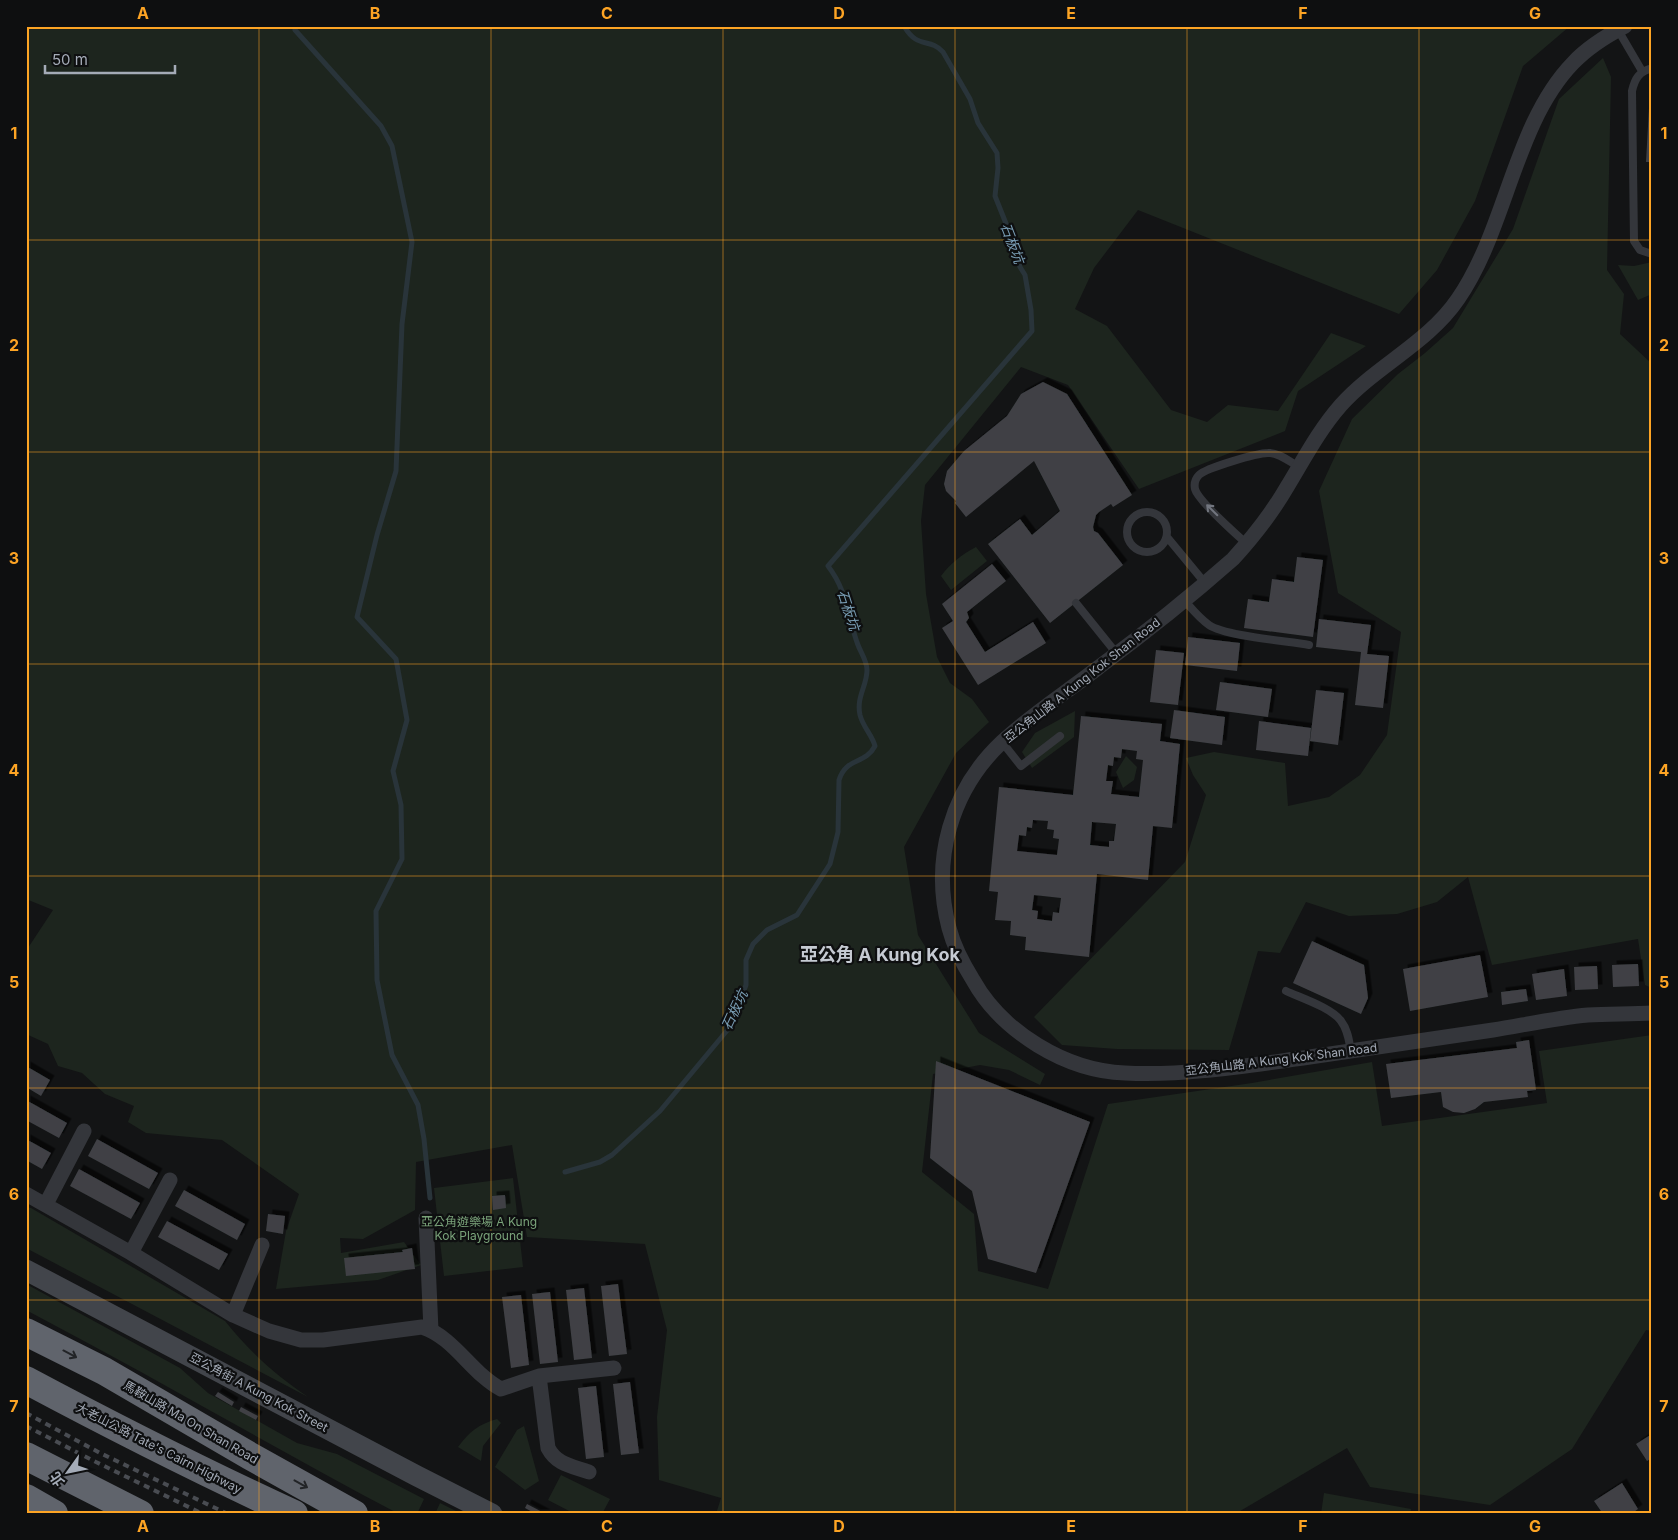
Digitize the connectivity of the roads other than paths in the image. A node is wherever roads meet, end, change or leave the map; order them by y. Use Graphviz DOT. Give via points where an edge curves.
graph roads {
  1 [pos="1621,28"];
  2 [pos="1652,68"];
  3 [pos="1642,71"];
  4 [pos="1651,254"];
  5 [pos="1299,467"];
  6 [pos="1167,538"];
  7 [pos="1247,544"];
  8 [pos="1205,583"];
  9 [pos="1184,600"];
  10 [pos="1076,602"];
  11 [pos="1309,645"];
  12 [pos="1116,654"];
  13 [pos="1060,736"];
  14 [pos="1002,742"];
  15 [pos="1286,991"];
  16 [pos="1652,1013"];
  17 [pos="1351,1051"];
  18 [pos="84,1131"];
  19 [pos="170,1180"];
  20 [pos="26,1194"];
  21 [pos="46,1204"];
  22 [pos="426,1218"];
  23 [pos="262,1245"];
  24 [pos="131,1253"];
  25 [pos="26,1270"];
  26 [pos="233,1315"];
  27 [pos="431,1330"];
  28 [pos="26,1332"];
  29 [pos="614,1368"];
  30 [pos="538,1376"];
  31 [pos="26,1380"];
  32 [pos="26,1456"];
  33 [pos="590,1472"];
  34 [pos="26,1498"];
  35 [pos="54,1514"];
  36 [pos="140,1514"];
  37 [pos="294,1514"];
  38 [pos="354,1514"];
  39 [pos="492,1514"];
  1 -- 3 [label="lane"];
  1 -- 5 [label="street, 亞公角山路 A Kung Kok Shan Road" via="1573,63 1546,99 1523,149 1481,260 1457,301 1428,332 1342,404 1321,429"];
  2 -- 3 [label="lane"];
  3 -- 4 [label="lane" via="1634,79 1632,91 1633,231 1634,241 1640,250"];
  5 -- 7 [label="street, 亞公角山路 A Kung Kok Shan Road"];
  7 -- 5 [label="lane, one-way" via="1199,497 1194,485 1196,479 1210,468 1266,452"];
  6 -- 6 [label="lane" via="1159,549 1146,552 1129,542 1127,528 1138,513 1151,512 1162,519"];
  6 -- 8 [label="lane"];
  7 -- 8 [label="street, 亞公角山路 A Kung Kok Shan Road"];
  8 -- 9 [label="street, 亞公角山路 A Kung Kok Shan Road"];
  9 -- 11 [label="lane" via="1210,626 1230,633"];
  9 -- 12 [label="street, 亞公角山路 A Kung Kok Shan Road"];
  10 -- 12 [label="lane"];
  12 -- 14 [label="street, 亞公角山路 A Kung Kok Shan Road"];
  13 -- 14 [label="lane" via="1022,766"];
  14 -- 17 [label="street, 亞公角山路 A Kung Kok Shan Road" via="982,763 955,807 946,837 942,872 949,930 978,990 998,1015 1048,1051 1082,1065 1121,1073 1160,1074"];
  15 -- 17 [label="lane" via="1332,1012 1341,1020"];
  16 -- 17 [label="street, 亞公角山路 A Kung Kok Shan Road" via="1587,1015"];
  18 -- 21 [label="street"];
  19 -- 24 [label="street"];
  20 -- 21 [label="street"];
  21 -- 24 [label="street"];
  22 -- 27 [label="street"];
  23 -- 26 [label="street"];
  24 -- 26 [label="street"];
  25 -- 39 [label="main road, 亞公角街 A Kung Kok Street"];
  26 -- 27 [label="street" via="268,1331 302,1340 422,1327"];
  27 -- 30 [label="street" via="501,1389"];
  28 -- 38 [label="highway, 馬鞍山路 Ma On Shan Road, one-way" via="104,1371"];
  29 -- 30 [label="street"];
  30 -- 33 [label="street" via="548,1448 553,1458"];
  31 -- 37 [label="highway, 大老山公路 Tate's Cairn Highway"];
  32 -- 36 [label="highway"];
  34 -- 35 [label="highway"];
}
